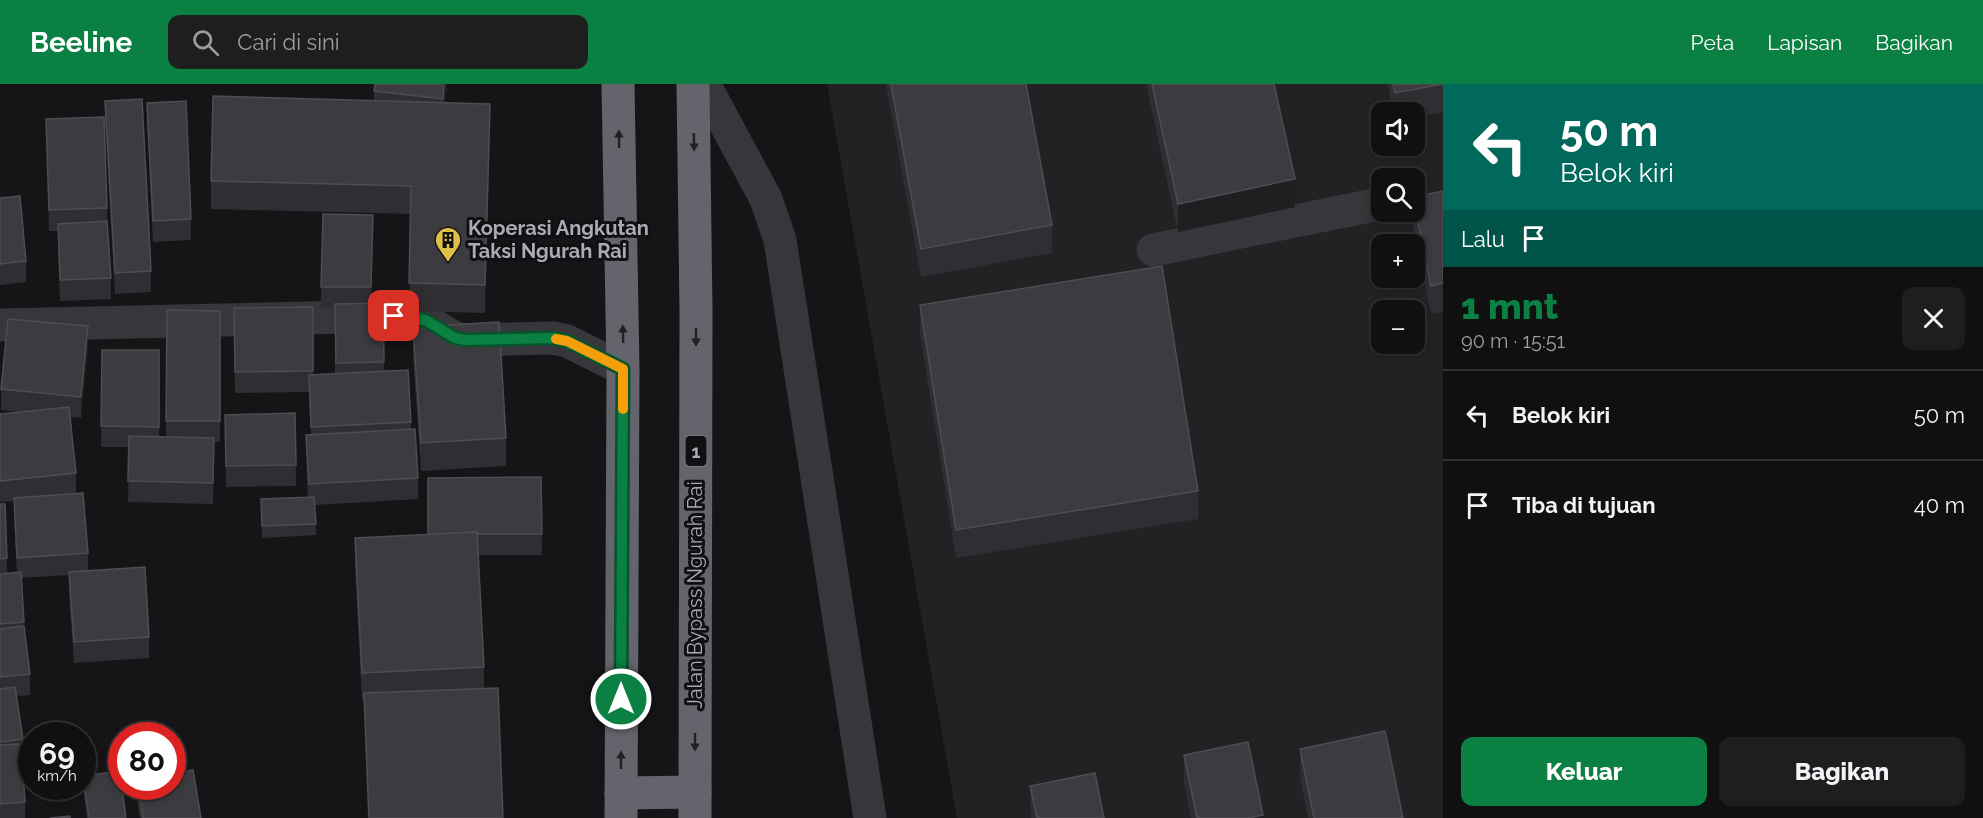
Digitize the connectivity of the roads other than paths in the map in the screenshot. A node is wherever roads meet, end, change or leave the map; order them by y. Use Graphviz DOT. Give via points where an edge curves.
graph roads {
  1 [pos="618,84"];
  2 [pos="693,84"];
  3 [pos="704,84"];
  4 [pos="1371,205"];
  5 [pos="1153,250"];
  6 [pos="0,325"];
  7 [pos="623,369"];
  8 [pos="621,805"];
  9 [pos="695,805"];
  10 [pos="870,818"];
  7 -- 1 [label="highway, one-way"];
  2 -- 9 [label="highway, Jalan Bypass Ngurah Rai / 1, one-way"];
  3 -- 10 [label="street" via="766,199 780,240"];
  4 -- 5 [label="street"];
  6 -- 7 [label="street" via="394,316 425,320 455,338 466,340 543,337 567,341"];
  8 -- 7 [label="highway, one-way"];
  8 -- 9 [label="highway"];
}
